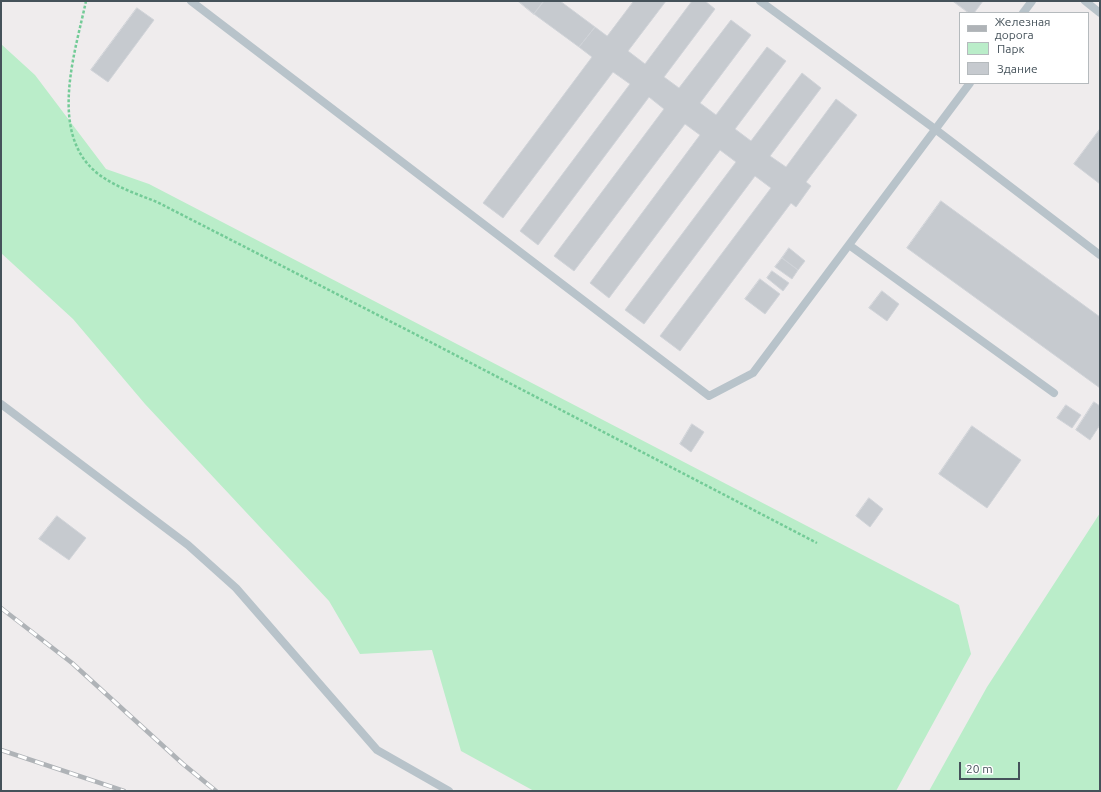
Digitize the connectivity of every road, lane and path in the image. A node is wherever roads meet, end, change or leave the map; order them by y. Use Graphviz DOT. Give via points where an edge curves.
graph roads {
  1 [pos="86,1"];
  2 [pos="191,1"];
  3 [pos="760,1"];
  4 [pos="1032,1"];
  5 [pos="1084,1"];
  6 [pos="1024,12"];
  7 [pos="1100,13"];
  8 [pos="969,84"];
  9 [pos="935,129"];
  10 [pos="849,245"];
  11 [pos="1100,255"];
  12 [pos="1054,393"];
  13 [pos="1,404"];
  14 [pos="817,543"];
  15 [pos="449,791"];
  1 -- 14 [label="path" via="69,79 70,131 82,156 97,173 122,188 157,202 413,332"];
  2 -- 10 [label="lane" via="709,396 753,373"];
  3 -- 9 [label="lane"];
  4 -- 6 [label="lane"];
  5 -- 7 [label="lane"];
  8 -- 9 [label="lane"];
  9 -- 10 [label="lane"];
  9 -- 11 [label="lane"];
  10 -- 12 [label="lane"];
  13 -- 15 [label="lane" via="188,545 236,588 377,750"];
}
